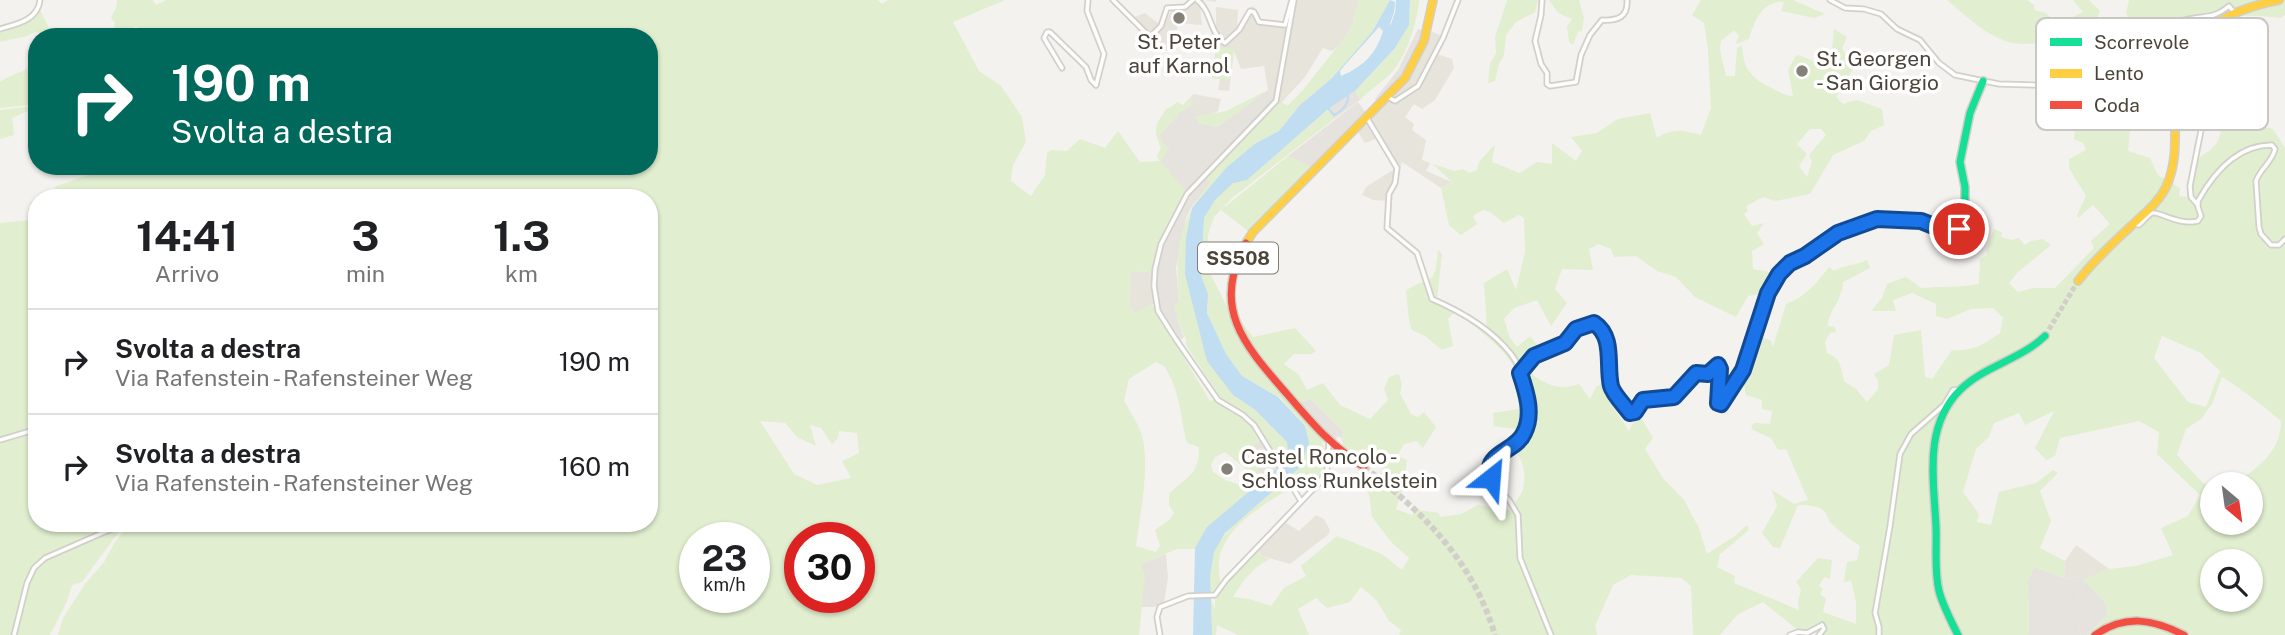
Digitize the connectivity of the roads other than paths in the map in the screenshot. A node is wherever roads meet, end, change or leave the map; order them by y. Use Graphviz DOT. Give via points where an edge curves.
graph roads {
  1 [pos="40,0"];
  2 [pos="1088,0"];
  3 [pos="1113,0"];
  4 [pos="1195,0"];
  5 [pos="1293,0"];
  6 [pos="1433,0"];
  7 [pos="1458,0"];
  8 [pos="1542,0"];
  9 [pos="1626,0"];
  10 [pos="1830,0"];
  11 [pos="2279,0"];
  12 [pos="2233,11"];
  13 [pos="2207,18"];
  14 [pos="2222,18"];
  15 [pos="0,29"];
  16 [pos="1062,68"];
  17 [pos="1983,81"];
  18 [pos="2036,86"];
  19 [pos="1388,97"];
  20 [pos="1367,117"];
  21 [pos="2176,130"];
  22 [pos="2201,130"];
  23 [pos="2197,204"];
  24 [pos="2133,224"];
  25 [pos="2285,239"];
  26 [pos="2078,281"];
  27 [pos="2045,336"];
  28 [pos="1520,373"];
  29 [pos="1961,389"];
  30 [pos="28,432"];
  31 [pos="0,440"];
  32 [pos="1336,451"];
  33 [pos="1364,467"];
  34 [pos="1301,501"];
  35 [pos="106,532"];
  36 [pos="14,635"];
  37 [pos="1160,635"];
  38 [pos="1551,635"];
  39 [pos="1790,635"];
  40 [pos="1819,635"];
  41 [pos="1879,635"];
  42 [pos="1958,635"];
  43 [pos="2095,635"];
  44 [pos="2184,635"];
  1 -- 15 [label="street" via="38,10 26,21"];
  2 -- 16 [label="street" via="1087,11 1104,54 1096,85 1086,67 1047,32 1044,38"];
  3 -- 4 [label="street" via="1150,37 1161,26 1167,8 1185,7"];
  4 -- 5 [label="street" via="1204,6 1216,36 1225,43 1250,11 1259,22 1286,25"];
  5 -- 34 [label="street" via="1274,103 1187,194 1161,244 1154,286 1158,311 1218,400 1249,419"];
  6 -- 19 [label="main road" via="1426,38 1416,60"];
  7 -- 19 [label="street" via="1418,86 1395,101"];
  8 -- 9 [label="street" via="1536,47 1550,86 1576,82 1590,35 1602,20 1624,15"];
  10 -- 17 [label="street" via="1845,8 1881,14 1920,40 1946,70"];
  11 -- 12 [label="main road"];
  12 -- 13 [label="street" via="2229,6"];
  12 -- 14 [label="main road"];
  17 -- 18 [label="street"];
  17 -- 28 [label="main road" via="1970,113 1960,162 1965,187 1963,226 1952,231 1921,221 1877,219 1838,233 1790,263 1768,293 1743,370 1721,404 1718,365 1708,374 1696,373 1674,397 1643,400 1630,413 1611,387 1608,348 1602,329 1594,323 1576,329 1565,343 1534,356"];
  19 -- 20 [label="main road"];
  20 -- 28 [label="street" via="1397,168 1389,194 1387,229 1417,253 1432,299 1452,307 1490,335 1510,353"];
  20 -- 32 [label="main road, SS508" via="1253,232 1232,278 1231,308 1241,338"];
  21 -- 24 [label="main road" via="2173,169 2161,196"];
  22 -- 23 [label="street" via="2191,181 2191,197"];
  23 -- 24 [label="street" via="2201,216 2195,222 2178,222 2155,213 2139,225"];
  23 -- 25 [label="street" via="2221,167 2272,145 2275,154 2256,181 2259,227 2271,245"];
  24 -- 26 [label="main road"];
  27 -- 29 [label="main road"];
  28 -- 38 [label="street" via="1528,396 1526,429 1514,446 1492,459 1488,469 1518,515 1520,558"];
  29 -- 41 [label="street" via="1953,390 1944,405 1912,434 1900,454 1875,613"];
  29 -- 42 [label="main road" via="1941,417 1932,459 1936,576"];
  30 -- 31 [label="street"];
  32 -- 33 [label="main road, SS508"];
  32 -- 34 [label="street" via="1319,483"];
  34 -- 37 [label="street" via="1214,595 1193,595 1160,607"];
  35 -- 36 [label="street" via="54,552 39,563 27,583"];
  39 -- 40 [label="street" via="1822,625"];
  43 -- 44 [label="main road" via="2114,622 2136,618 2161,622"];
}
